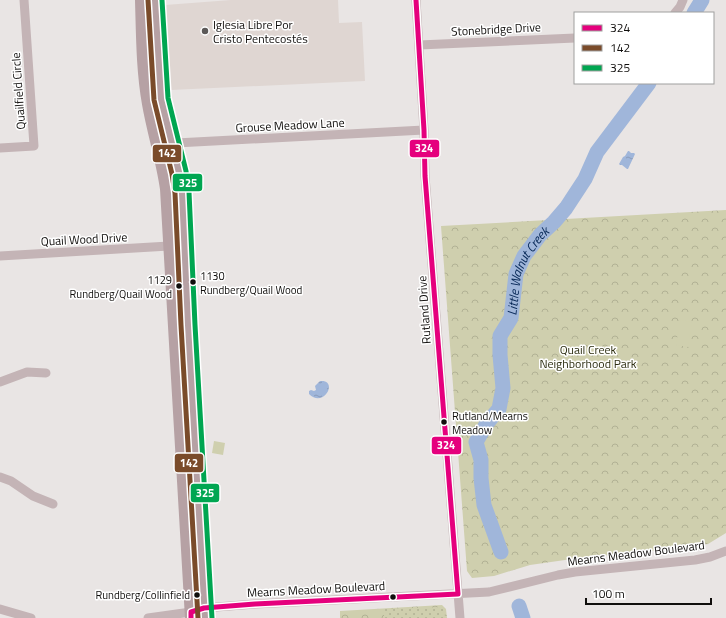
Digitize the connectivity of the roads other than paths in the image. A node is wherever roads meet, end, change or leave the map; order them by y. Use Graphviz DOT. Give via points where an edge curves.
graph roads {
  1 [pos="24,0"];
  2 [pos="140,0"];
  3 [pos="155,0"];
  4 [pos="416,0"];
  5 [pos="683,0"];
  6 [pos="676,12"];
  7 [pos="574,38"];
  8 [pos="419,45"];
  9 [pos="424,130"];
  10 [pos="172,143"];
  11 [pos="157,144"];
  12 [pos="0,148"];
  13 [pos="169,246"];
  14 [pos="0,256"];
  15 [pos="46,373"];
  16 [pos="0,382"];
  17 [pos="179,421"];
  18 [pos="194,421"];
  19 [pos="0,477"];
  20 [pos="53,504"];
  21 [pos="726,551"];
  22 [pos="458,594"];
  23 [pos="0,609"];
  24 [pos="205,613"];
  25 [pos="191,615"];
  26 [pos="31,618"];
  27 [pos="148,618"];
  28 [pos="460,618"];
  1 -- 12 [label="street, Quailfield Circle" via="34,146"];
  2 -- 11 [label="main road" via="144,82"];
  3 -- 10 [label="main road" via="161,100"];
  4 -- 8 [label="street, Rutland Drive"];
  5 -- 6 [label="street"];
  7 -- 8 [label="street, Stonebridge Drive"];
  8 -- 9 [label="street, Rutland Drive"];
  9 -- 10 [label="street, Grouse Meadow Lane"];
  9 -- 22 [label="street, Rutland Drive" via="425,176"];
  10 -- 11 [label="street, Grouse Meadow Lane"];
  10 -- 18 [label="main road" via="182,192"];
  11 -- 13 [label="main road" via="166,189"];
  13 -- 14 [label="street, Quail Wood Drive"];
  13 -- 17 [label="main road"];
  15 -- 16 [label="street" via="27,372"];
  17 -- 18 [label="main road"];
  17 -- 25 [label="main road"];
  18 -- 24 [label="main road"];
  19 -- 20 [label="street"];
  21 -- 22 [label="street, Mearns Meadow Boulevard" via="696,560 558,574 489,592"];
  22 -- 24 [label="street, Mearns Meadow Boulevard" via="255,604"];
  22 -- 28 [label="street, Rutland Drive"];
  23 -- 26 [label="street"];
  24 -- 25 [label="street, Mearns Meadow Boulevard"];
  25 -- 27 [label="street, Mearns Meadow Boulevard"];
}
